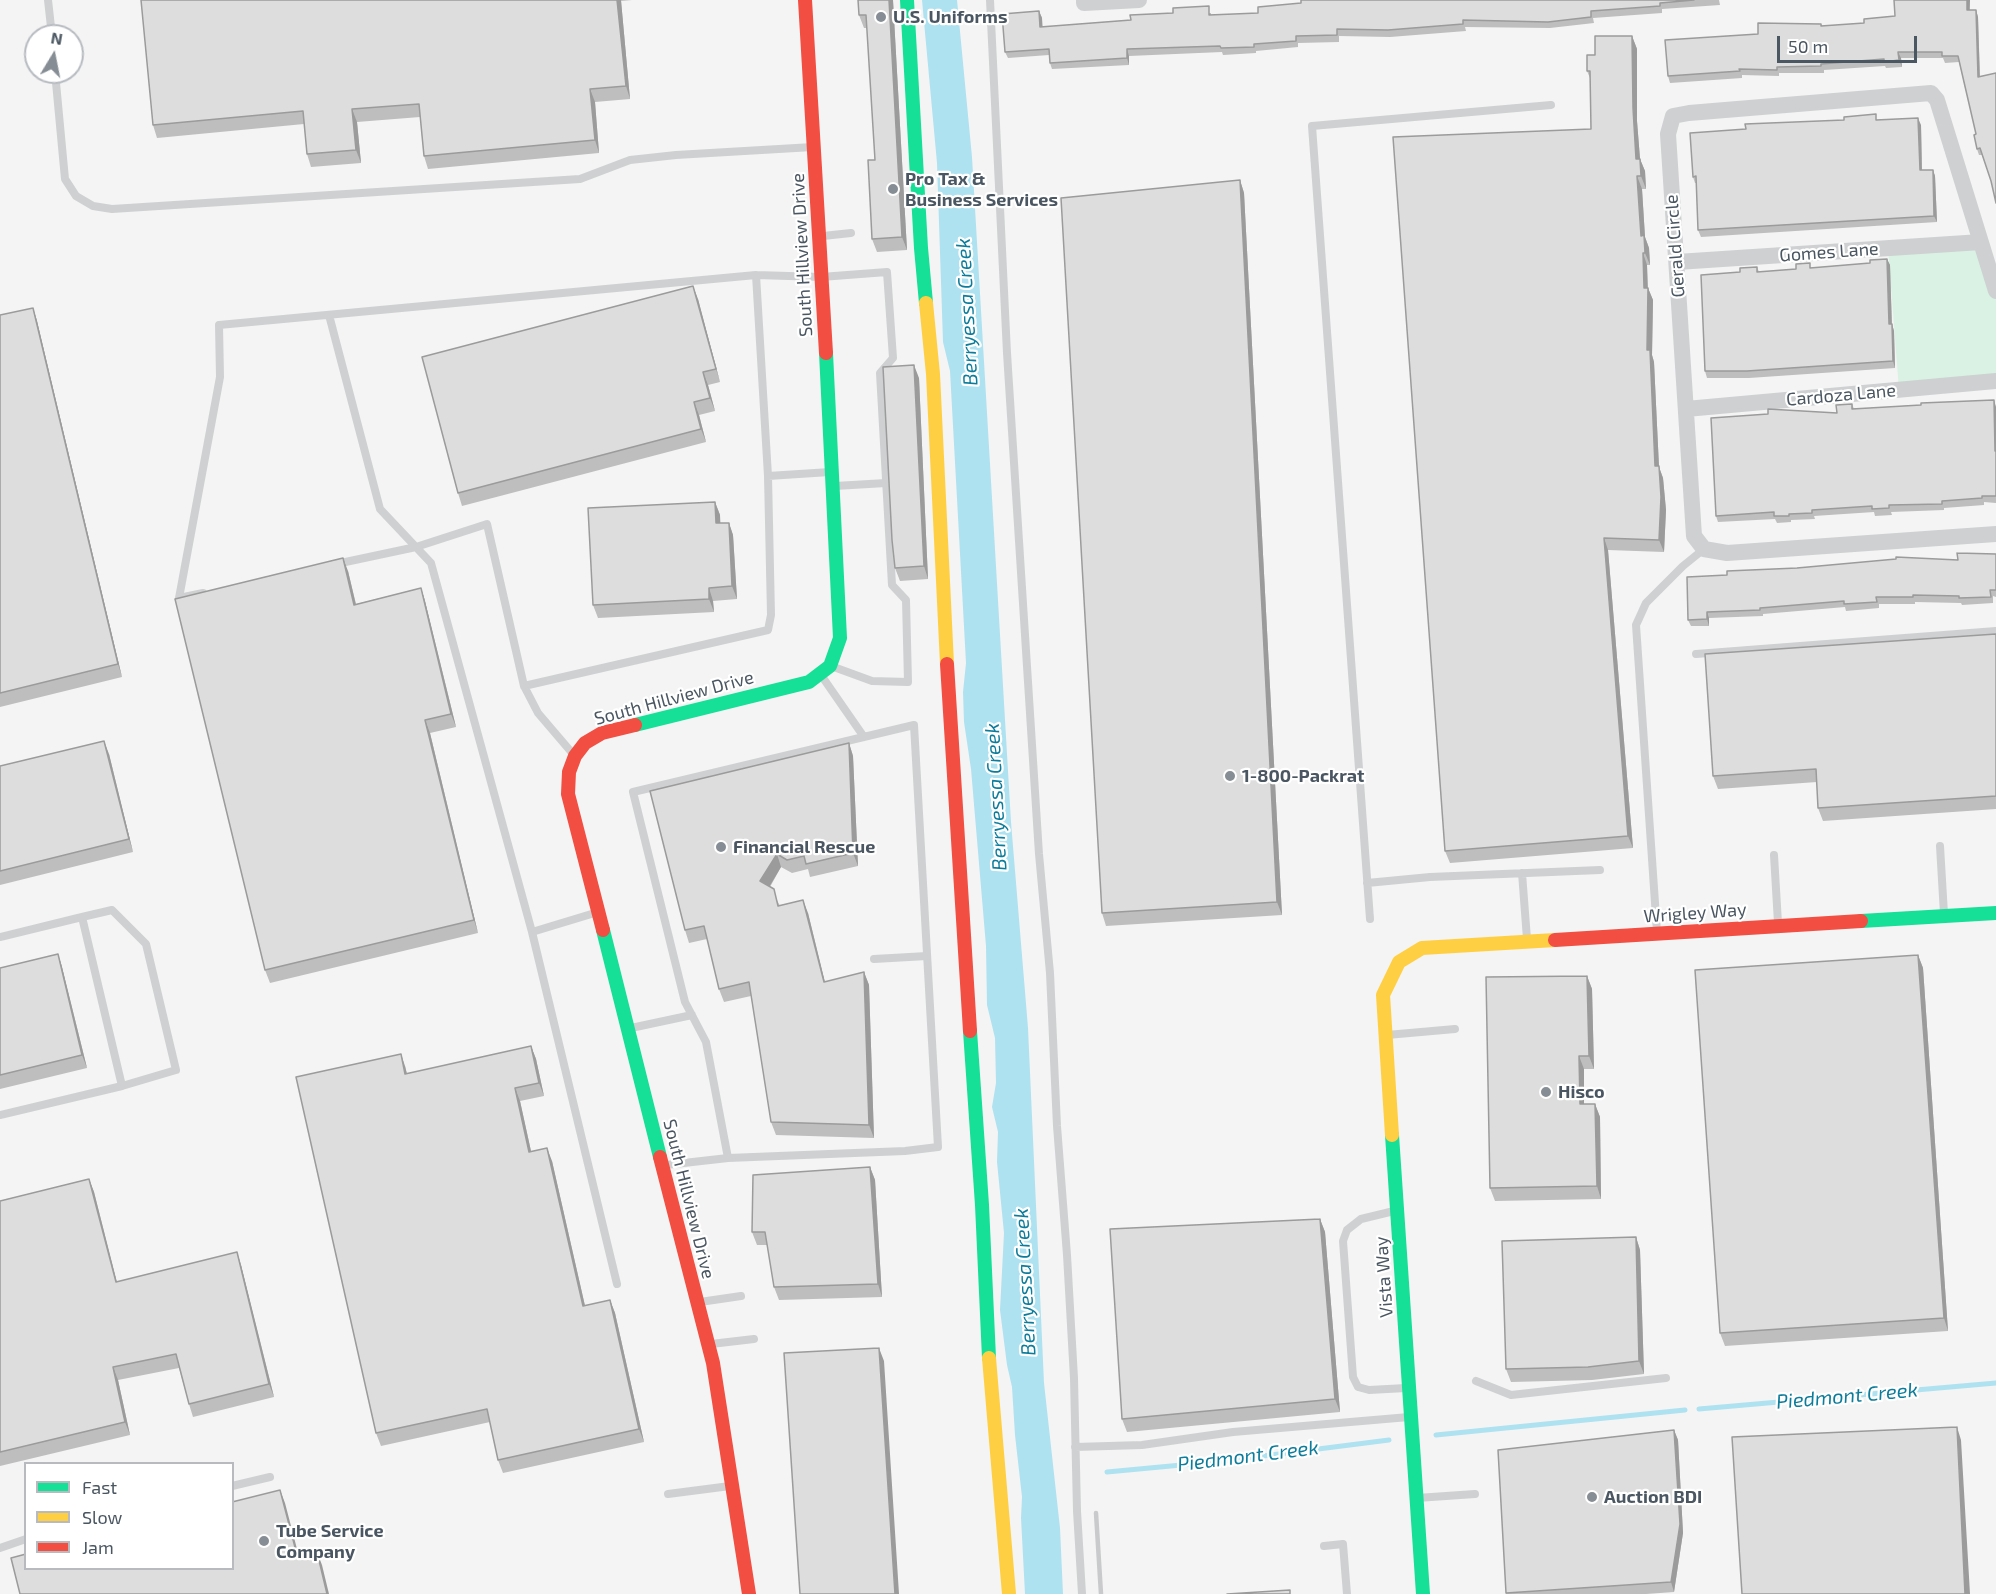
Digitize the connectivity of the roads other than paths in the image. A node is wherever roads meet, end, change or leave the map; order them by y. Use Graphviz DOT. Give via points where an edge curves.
graph roads {
  1 [pos="48,0"];
  2 [pos="805,0"];
  3 [pos="907,0"];
  4 [pos="990,0"];
  5 [pos="1084,0"];
  6 [pos="1139,0"];
  7 [pos="51,24"];
  8 [pos="56,84"];
  9 [pos="1551,105"];
  10 [pos="815,147"];
  11 [pos="851,233"];
  12 [pos="819,236"];
  13 [pos="1981,242"];
  14 [pos="1677,262"];
  15 [pos="756,274"];
  16 [pos="822,277"];
  17 [pos="1996,291"];
  18 [pos="329,315"];
  19 [pos="1996,381"];
  20 [pos="1686,409"];
  21 [pos="768,476"];
  22 [pos="832,479"];
  23 [pos="886,483"];
  24 [pos="1996,534"];
  25 [pos="416,547"];
  26 [pos="1704,549"];
  27 [pos="328,566"];
  28 [pos="214,590"];
  29 [pos="1996,631"];
  30 [pos="1696,654"];
  31 [pos="825,670"];
  32 [pos="524,686"];
  33 [pos="864,737"];
  34 [pos="575,756"];
  35 [pos="1940,846"];
  36 [pos="1774,855"];
  37 [pos="1600,870"];
  38 [pos="1522,873"];
  39 [pos="1367,884"];
  40 [pos="598,912"];
  41 [pos="1996,914"];
  42 [pos="1944,916"];
  43 [pos="82,917"];
  44 [pos="1370,919"];
  45 [pos="1778,925"];
  46 [pos="532,932"];
  47 [pos="1657,934"];
  48 [pos="0,937"];
  49 [pos="1527,942"];
  50 [pos="927,956"];
  51 [pos="874,959"];
  52 [pos="1399,962"];
  53 [pos="692,1015"];
  54 [pos="628,1029"];
  55 [pos="1455,1029"];
  56 [pos="1385,1035"];
  57 [pos="122,1086"];
  58 [pos="0,1116"];
  59 [pos="728,1158"];
  60 [pos="662,1166"];
  61 [pos="1398,1210"];
  62 [pos="617,1284"];
  63 [pos="741,1296"];
  64 [pos="697,1302"];
  65 [pos="754,1339"];
  66 [pos="708,1345"];
  67 [pos="1666,1378"];
  68 [pos="1476,1381"];
  69 [pos="1410,1387"];
  70 [pos="1412,1417"];
  71 [pos="1075,1447"];
  72 [pos="270,1477"];
  73 [pos="234,1486"];
  74 [pos="732,1486"];
  75 [pos="668,1494"];
  76 [pos="1475,1494"];
  77 [pos="1417,1498"];
  78 [pos="24,1540"];
  79 [pos="1324,1546"];
  80 [pos="0,1548"];
  81 [pos="749,1594"];
  82 [pos="1009,1594"];
  83 [pos="1082,1594"];
  84 [pos="1347,1594"];
  85 [pos="1423,1594"];
  1 -- 7 [label="lane"];
  2 -- 10 [label="street, South Hillview Drive"];
  3 -- 82 [label="street" via="921,248 933,374 950,734 982,1205 986,1320"];
  4 -- 71 [label="lane" via="1007,353 1050,973"];
  5 -- 6 [label="street"];
  8 -- 10 [label="lane" via="65,179 76,196 93,206 112,209 580,179 630,160"];
  9 -- 39 [label="lane" via="1312,126"];
  10 -- 12 [label="street, South Hillview Drive"];
  11 -- 12 [label="lane"];
  12 -- 16 [label="street, South Hillview Drive"];
  13 -- 14 [label="street, Gomes Lane"];
  13 -- 14 [label="street, Gerald Circle" via="1937,100 1931,93 1920,93 1672,116 1668,134"];
  13 -- 17 [label="street, Gerald Circle"];
  14 -- 20 [label="street, Gerald Circle"];
  15 -- 16 [label="lane"];
  15 -- 18 [label="lane"];
  15 -- 21 [label="lane"];
  16 -- 22 [label="street, South Hillview Drive"];
  16 -- 23 [label="lane" via="887,272 893,358 880,373"];
  18 -- 25 [label="lane" via="380,509"];
  18 -- 28 [label="lane" via="219,325 220,377 179,598"];
  19 -- 20 [label="street, Cardoza Lane"];
  20 -- 26 [label="street, Gerald Circle" via="1694,536"];
  21 -- 22 [label="lane"];
  21 -- 32 [label="lane" via="768,630"];
  22 -- 23 [label="lane"];
  22 -- 31 [label="street, South Hillview Drive" via="840,638"];
  23 -- 31 [label="lane" via="892,585 906,600 908,682 872,681"];
  24 -- 26 [label="street" via="1727,553"];
  25 -- 27 [label="lane"];
  25 -- 32 [label="lane" via="487,524"];
  25 -- 46 [label="lane" via="431,563"];
  26 -- 47 [label="lane" via="1646,603 1636,626"];
  29 -- 30 [label="lane"];
  31 -- 33 [label="lane"];
  31 -- 34 [label="street, South Hillview Drive" via="809,682 602,733 585,743"];
  32 -- 34 [label="lane" via="538,713"];
  33 -- 50 [label="lane" via="914,725"];
  33 -- 53 [label="lane" via="633,792 685,1002"];
  34 -- 40 [label="street, South Hillview Drive" via="569,772 568,794"];
  35 -- 42 [label="lane"];
  36 -- 45 [label="lane"];
  37 -- 38 [label="lane"];
  38 -- 39 [label="lane"];
  38 -- 49 [label="lane"];
  39 -- 44 [label="lane"];
  40 -- 46 [label="lane"];
  40 -- 54 [label="street, South Hillview Drive"];
  41 -- 42 [label="street, Wrigley Way"];
  42 -- 45 [label="street, Wrigley Way"];
  43 -- 48 [label="lane"];
  43 -- 57 [label="lane"];
  43 -- 57 [label="lane" via="112,910 146,944 176,1071"];
  45 -- 47 [label="street, Wrigley Way"];
  46 -- 62 [label="lane"];
  47 -- 49 [label="street, Wrigley Way"];
  49 -- 52 [label="street, Wrigley Way" via="1422,948"];
  50 -- 51 [label="lane"];
  50 -- 59 [label="lane" via="938,1147"];
  52 -- 56 [label="street, Vista Way" via="1383,995"];
  53 -- 54 [label="lane"];
  53 -- 59 [label="lane" via="706,1042"];
  54 -- 60 [label="street, South Hillview Drive"];
  55 -- 56 [label="lane"];
  56 -- 61 [label="street, Vista Way"];
  57 -- 58 [label="lane"];
  59 -- 60 [label="lane"];
  60 -- 64 [label="street, South Hillview Drive"];
  61 -- 69 [label="street, Vista Way"];
  61 -- 69 [label="lane" via="1360,1219 1347,1230 1343,1241 1353,1377 1359,1387 1369,1390"];
  63 -- 64 [label="lane"];
  64 -- 66 [label="street, South Hillview Drive"];
  65 -- 66 [label="lane"];
  66 -- 74 [label="street, South Hillview Drive"];
  67 -- 68 [label="lane" via="1511,1395"];
  69 -- 70 [label="street, Vista Way"];
  70 -- 71 [label="lane" via="1233,1432 1142,1445"];
  70 -- 77 [label="street, Vista Way"];
  71 -- 83 [label="lane"];
  72 -- 73 [label="lane"];
  74 -- 75 [label="lane"];
  74 -- 81 [label="street, South Hillview Drive"];
  76 -- 77 [label="lane"];
  77 -- 85 [label="street, Vista Way"];
  78 -- 80 [label="lane"];
  79 -- 84 [label="lane" via="1343,1544"];
}
